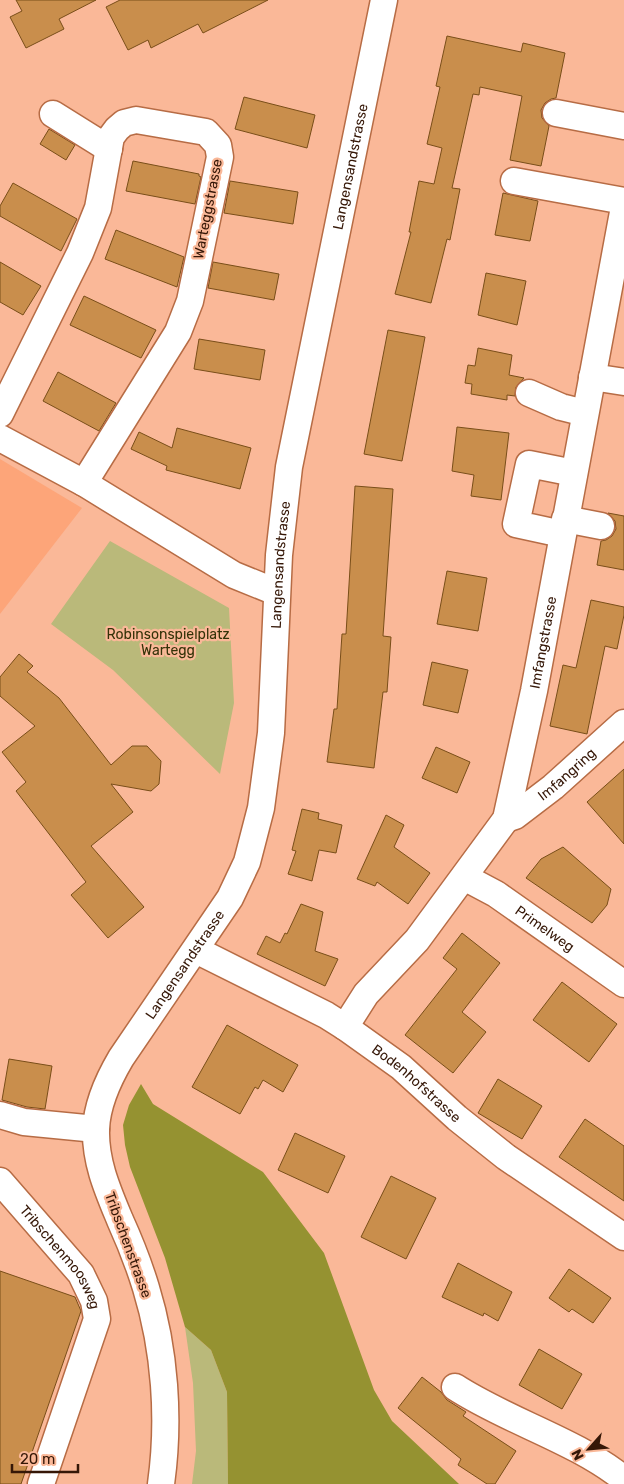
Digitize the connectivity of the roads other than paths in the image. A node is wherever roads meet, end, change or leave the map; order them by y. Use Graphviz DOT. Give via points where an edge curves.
graph roads {
  1 [pos="384,0"];
  2 [pos="53,114"];
  3 [pos="556,114"];
  4 [pos="624,126"];
  5 [pos="109,149"];
  6 [pos="514,181"];
  7 [pos="624,201"];
  8 [pos="624,207"];
  9 [pos="621,242"];
  10 [pos="592,377"];
  11 [pos="624,382"];
  12 [pos="529,393"];
  13 [pos="585,413"];
  14 [pos="0,414"];
  15 [pos="0,438"];
  16 [pos="574,473"];
  17 [pos="84,484"];
  18 [pos="564,526"];
  19 [pos="601,526"];
  20 [pos="276,592"];
  21 [pos="624,723"];
  22 [pos="506,819"];
  23 [pos="464,876"];
  24 [pos="196,950"];
  25 [pos="624,984"];
  26 [pos="345,1026"];
  27 [pos="102,1096"];
  28 [pos="0,1115"];
  29 [pos="96,1129"];
  30 [pos="0,1181"];
  31 [pos="624,1237"];
  32 [pos="455,1387"];
  33 [pos="624,1480"];
  34 [pos="41,1484"];
  35 [pos="161,1484"];
  1 -- 20 [label="street, Langensandstrasse" via="289,467"];
  2 -- 5 [label="street"];
  3 -- 4 [label="street"];
  5 -- 14 [label="street, Warteggstrasse" via="98,208 80,253"];
  5 -- 17 [label="street, Warteggstrasse" via="111,137 117,129 136,120 206,132 218,145 220,157 190,300 178,332"];
  6 -- 7 [label="street"];
  8 -- 9 [label="street, Imfangstrasse"];
  9 -- 10 [label="street, Imfangstrasse"];
  10 -- 11 [label="street"];
  10 -- 13 [label="street, Imfangstrasse"];
  12 -- 13 [label="street"];
  13 -- 16 [label="street, Imfangstrasse"];
  15 -- 17 [label="street"];
  16 -- 18 [label="street, Imfangstrasse"];
  16 -- 18 [label="street" via="529,464 516,524"];
  17 -- 20 [label="street" via="234,574"];
  18 -- 19 [label="street"];
  18 -- 22 [label="street, Imfangstrasse" via="534,691"];
  20 -- 24 [label="street, Langensandstrasse" via="271,733 261,808 247,862 223,910"];
  21 -- 22 [label="street, Imfangring" via="553,787 515,816"];
  22 -- 23 [label="street, Imfangstrasse"];
  23 -- 25 [label="street, Primelweg" via="496,894"];
  23 -- 26 [label="street, Imfangstrasse" via="417,940 366,994"];
  24 -- 26 [label="street, Bodenhofstrasse"];
  24 -- 27 [label="street, Langensandstrasse" via="121,1058"];
  26 -- 31 [label="street, Bodenhofstrasse" via="401,1067 506,1157"];
  27 -- 29 [label="street, Tribschenstrasse"];
  28 -- 29 [label="street" via="24,1122"];
  29 -- 35 [label="street, Tribschenstrasse" via="104,1181 146,1288 161,1351 165,1426"];
  30 -- 34 [label="street, Tribschenmoosweg" via="81,1274 94,1301 97,1319"];
  32 -- 33 [label="street" via="480,1403 581,1451"];
}
